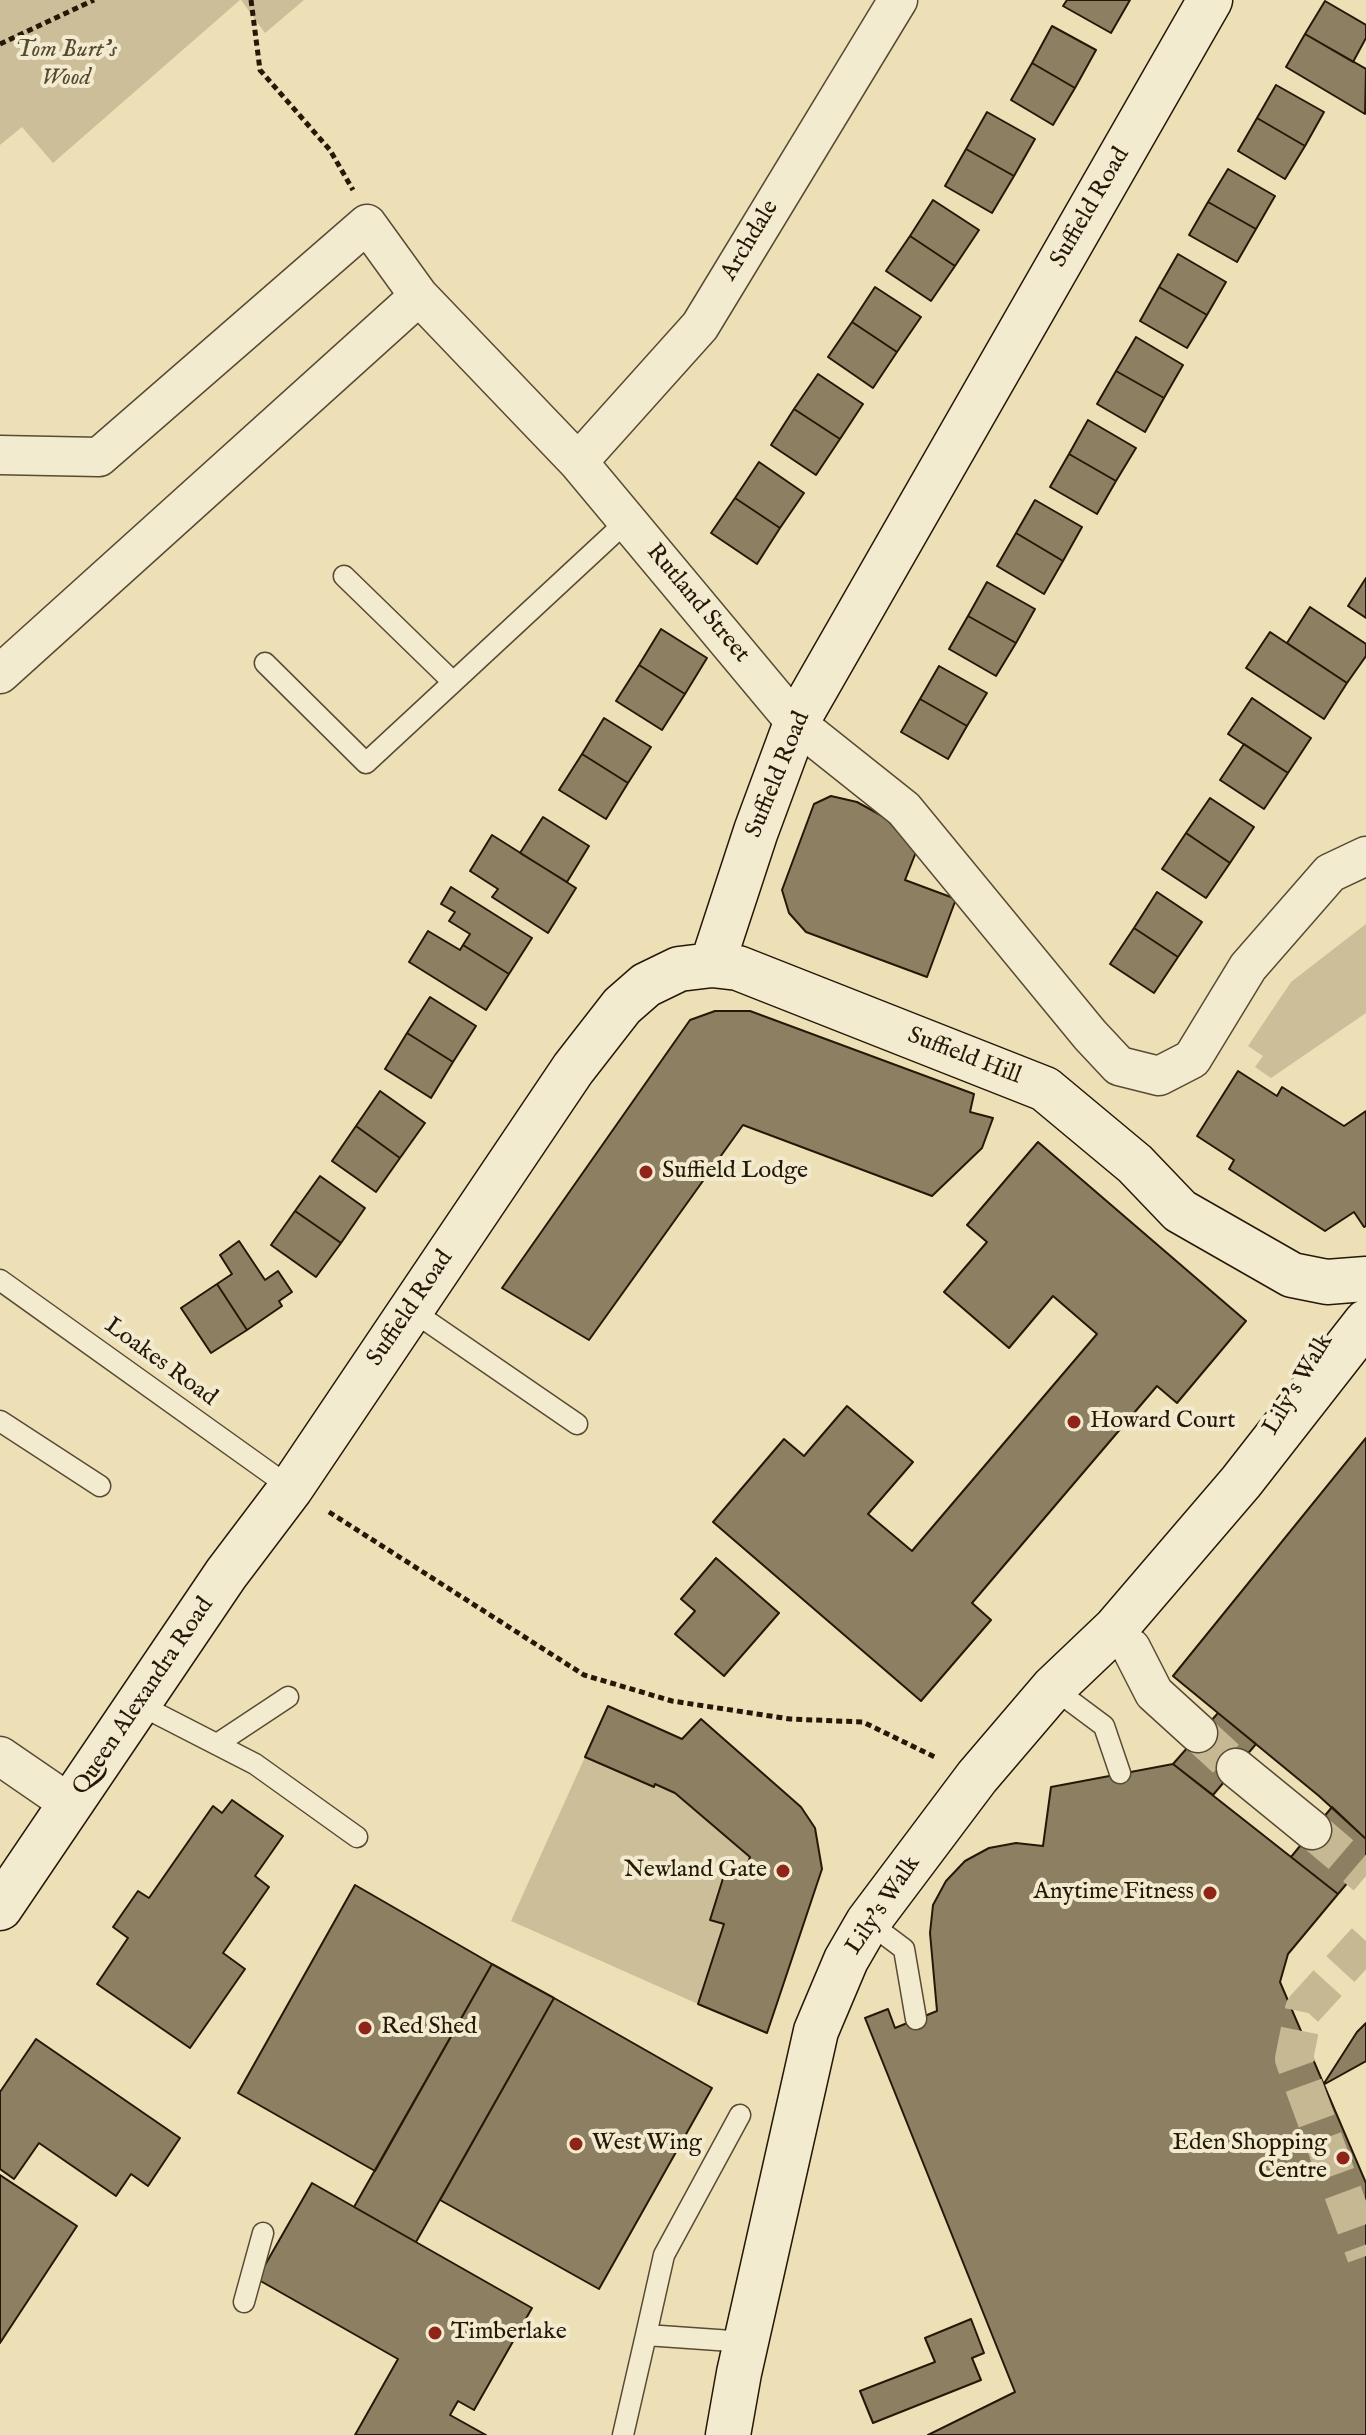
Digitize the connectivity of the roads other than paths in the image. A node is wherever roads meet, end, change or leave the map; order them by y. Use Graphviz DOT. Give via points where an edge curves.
graph roads {
  1 [pos="898,0"];
  2 [pos="1210,0"];
  3 [pos="419,296"];
  4 [pos="0,455"];
  5 [pos="578,462"];
  6 [pos="627,521"];
  7 [pos="344,576"];
  8 [pos="265,663"];
  9 [pos="0,674"];
  10 [pos="453,682"];
  11 [pos="796,723"];
  12 [pos="1366,856"];
  13 [pos="712,965"];
  14 [pos="1180,1211"];
  15 [pos="1366,1260"];
  16 [pos="0,1280"];
  17 [pos="1346,1280"];
  18 [pos="411,1310"];
  19 [pos="1366,1322"];
  20 [pos="0,1421"];
  21 [pos="577,1424"];
  22 [pos="1241,1482"];
  23 [pos="100,1486"];
  24 [pos="291,1488"];
  25 [pos="1131,1648"];
  26 [pos="1053,1688"];
  27 [pos="288,1697"];
  28 [pos="140,1705"];
  29 [pos="1198,1733"];
  30 [pos="217,1744"];
  31 [pos="0,1756"];
  32 [pos="1236,1768"];
  33 [pos="1120,1773"];
  34 [pos="70,1804"];
  35 [pos="1312,1830"];
  36 [pos="357,1837"];
  37 [pos="0,1908"];
  38 [pos="868,1922"];
  39 [pos="916,2019"];
  40 [pos="740,2115"];
  41 [pos="263,2233"];
  42 [pos="244,2302"];
  43 [pos="646,2335"];
  44 [pos="746,2342"];
  45 [pos="623,2435"];
  46 [pos="728,2435"];
  1 -- 5 [label="street, Archdale" via="700,326"];
  2 -- 11 [label="street, Suffield Road"];
  3 -- 4 [label="street, Rutland Street" via="367,224 99,457"];
  3 -- 5 [label="street, Rutland Street"];
  3 -- 9 [label="street"];
  5 -- 6 [label="street, Rutland Street"];
  6 -- 10 [label="lane"];
  6 -- 11 [label="street, Rutland Street"];
  7 -- 10 [label="lane"];
  8 -- 10 [label="lane" via="366,763"];
  11 -- 12 [label="street, Rutland Street" via="904,809 1119,1066 1159,1076 1192,1059 1248,967 1330,873"];
  11 -- 13 [label="street, Suffield Road"];
  13 -- 14 [label="street, Suffield Hill" via="738,968 1045,1089 1135,1164"];
  13 -- 18 [label="street, Suffield Road" via="679,969 646,985 622,1006 573,1069"];
  14 -- 15 [label="street, Suffield Hill" via="1341,1269"];
  14 -- 17 [label="street, Suffield Hill" via="1292,1275"];
  16 -- 24 [label="lane, Loakes Road"];
  17 -- 22 [label="street, Lily's Walk" via="1334,1327"];
  18 -- 21 [label="lane"];
  18 -- 24 [label="street, Suffield Road"];
  19 -- 22 [label="street, Lily's Walk"];
  20 -- 23 [label="lane"];
  22 -- 26 [label="street, Lily's Walk" via="1115,1629"];
  24 -- 28 [label="street, Queen Alexandra Road" via="226,1574"];
  25 -- 29 [label="street" via="1154,1693"];
  26 -- 33 [label="lane" via="1104,1726"];
  26 -- 38 [label="street, Lily's Walk" via="977,1777"];
  27 -- 30 [label="lane"];
  28 -- 30 [label="lane"];
  28 -- 34 [label="street, Queen Alexandra Road"];
  30 -- 36 [label="lane" via="255,1764"];
  31 -- 34 [label="street"];
  32 -- 35 [label="street"];
  34 -- 37 [label="street, Queen Alexandra Road"];
  38 -- 39 [label="lane" via="904,1949"];
  38 -- 44 [label="street, Lily's Walk" via="816,2031"];
  40 -- 43 [label="lane" via="664,2255"];
  41 -- 42 [label="lane"];
  43 -- 44 [label="lane"];
  43 -- 45 [label="lane"];
  44 -- 46 [label="street, Lily's Walk"];
}
